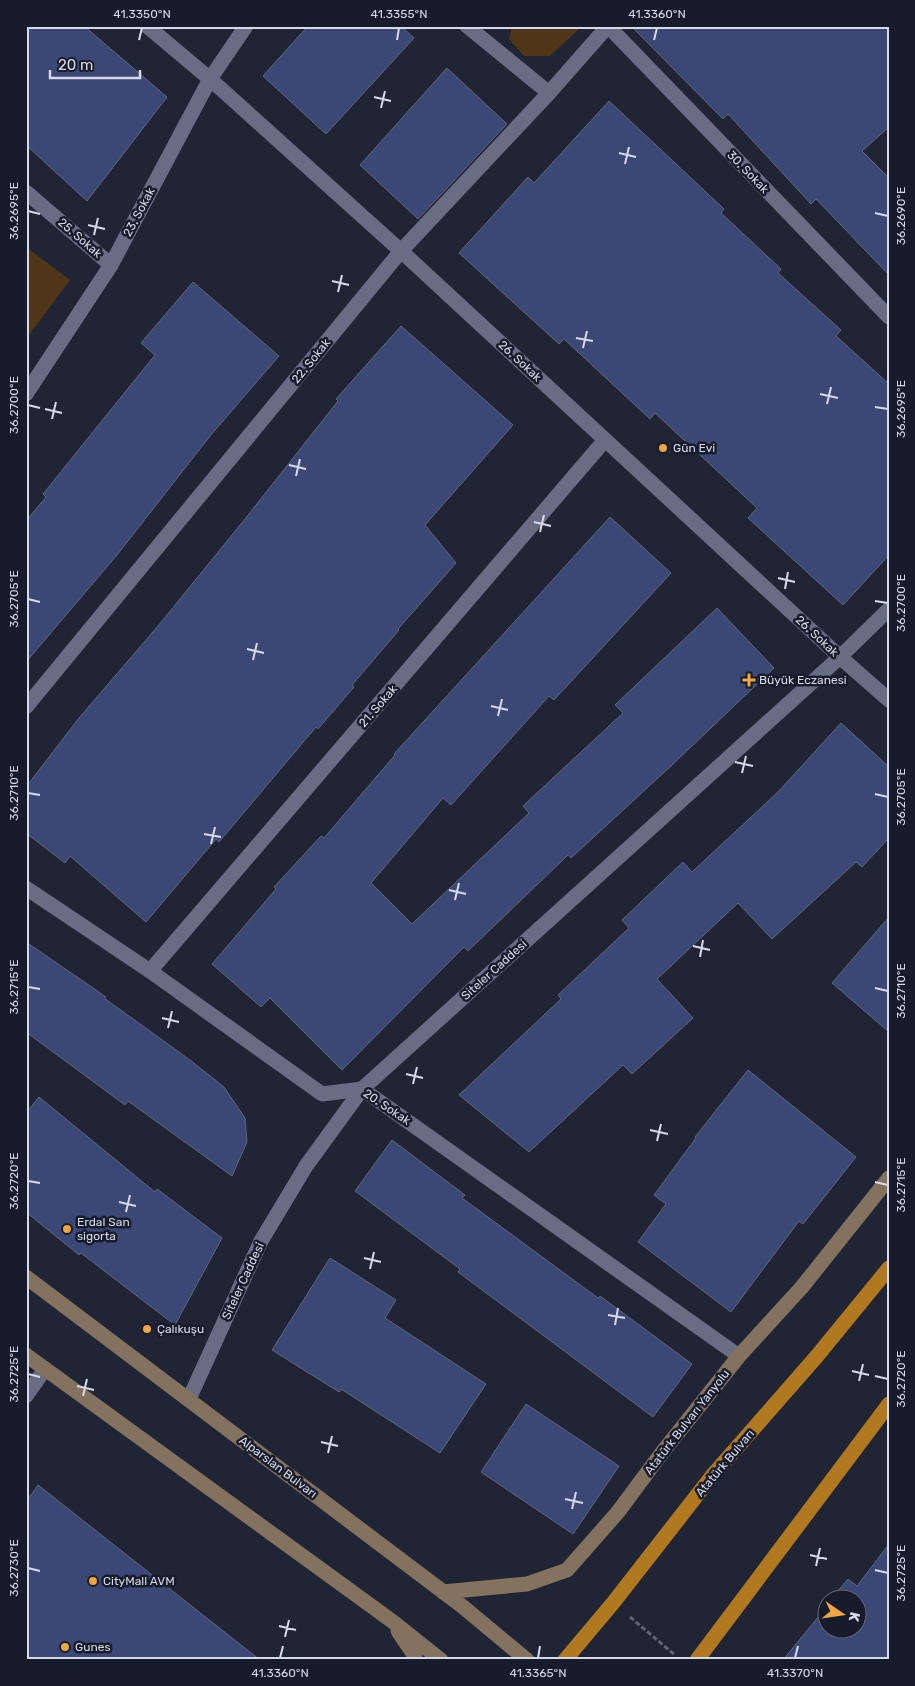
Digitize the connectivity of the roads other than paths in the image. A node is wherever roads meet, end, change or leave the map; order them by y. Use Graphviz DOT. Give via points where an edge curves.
graph roads {
  1 [pos="147,26"];
  2 [pos="246,26"];
  3 [pos="608,26"];
  4 [pos="476,29"];
  5 [pos="210,79"];
  6 [pos="549,93"];
  7 [pos="26,192"];
  8 [pos="401,251"];
  9 [pos="111,266"];
  10 [pos="889,317"];
  11 [pos="26,394"];
  12 [pos="605,440"];
  13 [pos="889,609"];
  14 [pos="840,657"];
  15 [pos="889,700"];
  16 [pos="26,707"];
  17 [pos="26,888"];
  18 [pos="150,971"];
  19 [pos="362,1089"];
  20 [pos="889,1178"];
  21 [pos="889,1268"];
  22 [pos="26,1277"];
  23 [pos="26,1355"];
  24 [pos="738,1356"];
  25 [pos="46,1369"];
  26 [pos="26,1396"];
  27 [pos="189,1399"];
  28 [pos="889,1404"];
  29 [pos="443,1592"];
  30 [pos="392,1621"];
  31 [pos="415,1660"];
  32 [pos="441,1660"];
  33 [pos="527,1660"];
  34 [pos="565,1660"];
  35 [pos="697,1660"];
  1 -- 5 [label="street, 26. Sokak"];
  2 -- 5 [label="street, 23. Sokak"];
  3 -- 6 [label="street, 22. Sokak"];
  3 -- 10 [label="street, 30. Sokak"];
  4 -- 6 [label="street"];
  5 -- 8 [label="street, 26. Sokak"];
  5 -- 9 [label="street, 23. Sokak"];
  6 -- 8 [label="street, 22. Sokak"];
  7 -- 9 [label="street, 25. Sokak"];
  8 -- 12 [label="street, 26. Sokak"];
  8 -- 16 [label="street, 22. Sokak"];
  9 -- 11 [label="street, 23. Sokak"];
  12 -- 14 [label="street, 26. Sokak"];
  12 -- 18 [label="street, 21. Sokak"];
  13 -- 14 [label="street, Siteler Caddesi"];
  14 -- 15 [label="street, 26. Sokak"];
  14 -- 19 [label="street, Siteler Caddesi"];
  17 -- 18 [label="street, 20. Sokak"];
  18 -- 19 [label="street, 20. Sokak" via="322,1094"];
  19 -- 24 [label="street, 20. Sokak"];
  19 -- 27 [label="street, Siteler Caddesi" via="306,1166 261,1241"];
  20 -- 24 [label="main road, Atatürk Bulvarı Yanyolu" via="802,1287"];
  21 -- 34 [label="highway, Atatürk Bulvarı" via="712,1476"];
  22 -- 27 [label="main road, Alparslan Bulvarı"];
  23 -- 25 [label="main road"];
  24 -- 29 [label="main road, Atatürk Bulvarı Yanyolu" via="618,1512 567,1570 527,1584"];
  25 -- 26 [label="street"];
  25 -- 30 [label="main road"];
  27 -- 29 [label="main road, Alparslan Bulvarı"];
  28 -- 35 [label="highway"];
  29 -- 33 [label="main road, Alparslan Bulvarı"];
  30 -- 31 [label="main road"];
  30 -- 32 [label="main road"];
}
